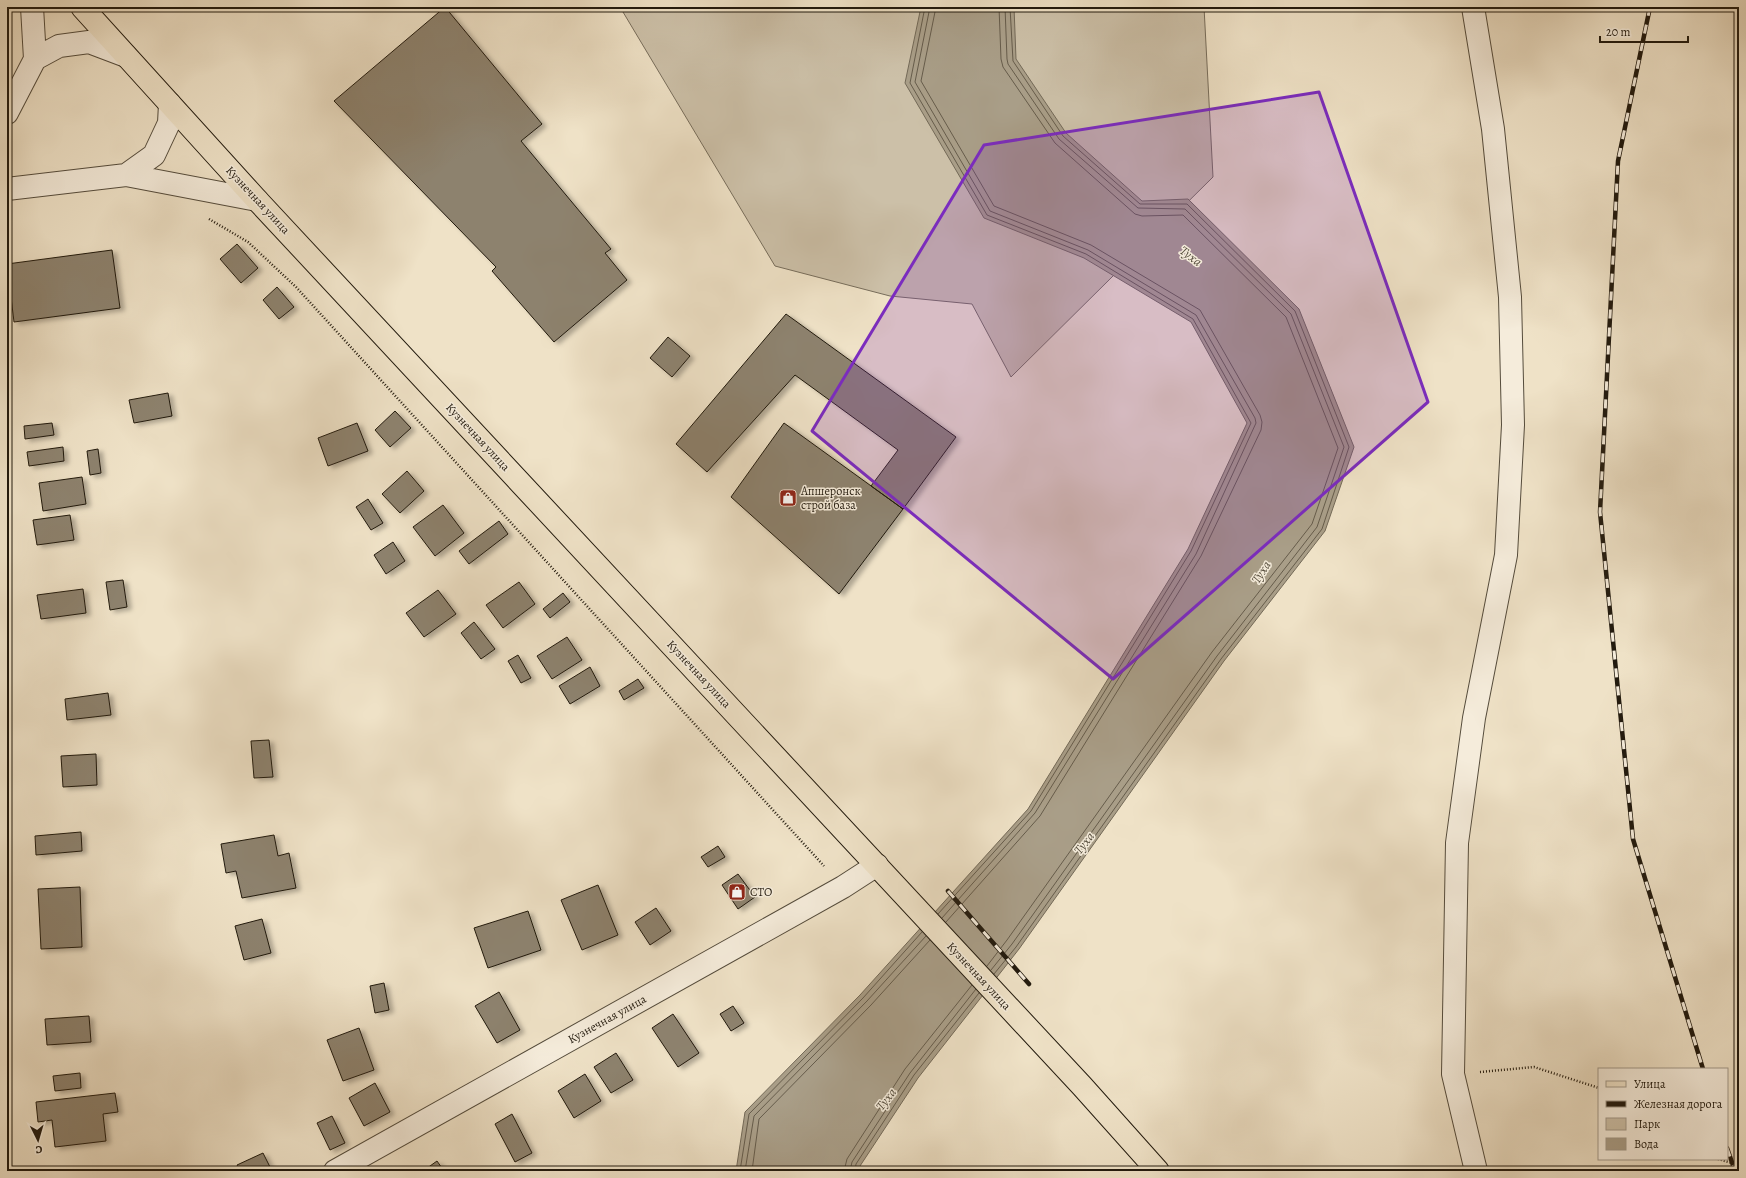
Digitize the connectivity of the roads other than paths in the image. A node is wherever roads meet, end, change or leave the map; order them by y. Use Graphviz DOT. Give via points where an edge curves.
graph roads {
  1 [pos="32,7"];
  2 [pos="82,7"];
  3 [pos="1473,7"];
  4 [pos="126,56"];
  5 [pos="35,58"];
  6 [pos="170,104"];
  7 [pos="7,113"];
  8 [pos="126,175"];
  9 [pos="8,189"];
  10 [pos="257,200"];
  11 [pos="877,865"];
  12 [pos="335,1171"];
  13 [pos="1158,1171"];
  14 [pos="1476,1171"];
  1 -- 5 [label="street"];
  2 -- 4 [label="main road, Кузнечная улица"];
  3 -- 14 [label="street" via="1494,129 1510,290 1513,425 1506,555 1474,718 1457,843 1453,1074"];
  4 -- 5 [label="street" via="89,42 59,46"];
  4 -- 6 [label="main road, Кузнечная улица"];
  5 -- 7 [label="street"];
  6 -- 8 [label="street" via="169,123 154,155"];
  6 -- 10 [label="main road, Кузнечная улица"];
  8 -- 9 [label="street"];
  8 -- 10 [label="street"];
  10 -- 11 [label="main road, Кузнечная улица"];
  11 -- 12 [label="street, Кузнечная улица" via="843,887"];
  11 -- 13 [label="main road, Кузнечная улица"];
}
